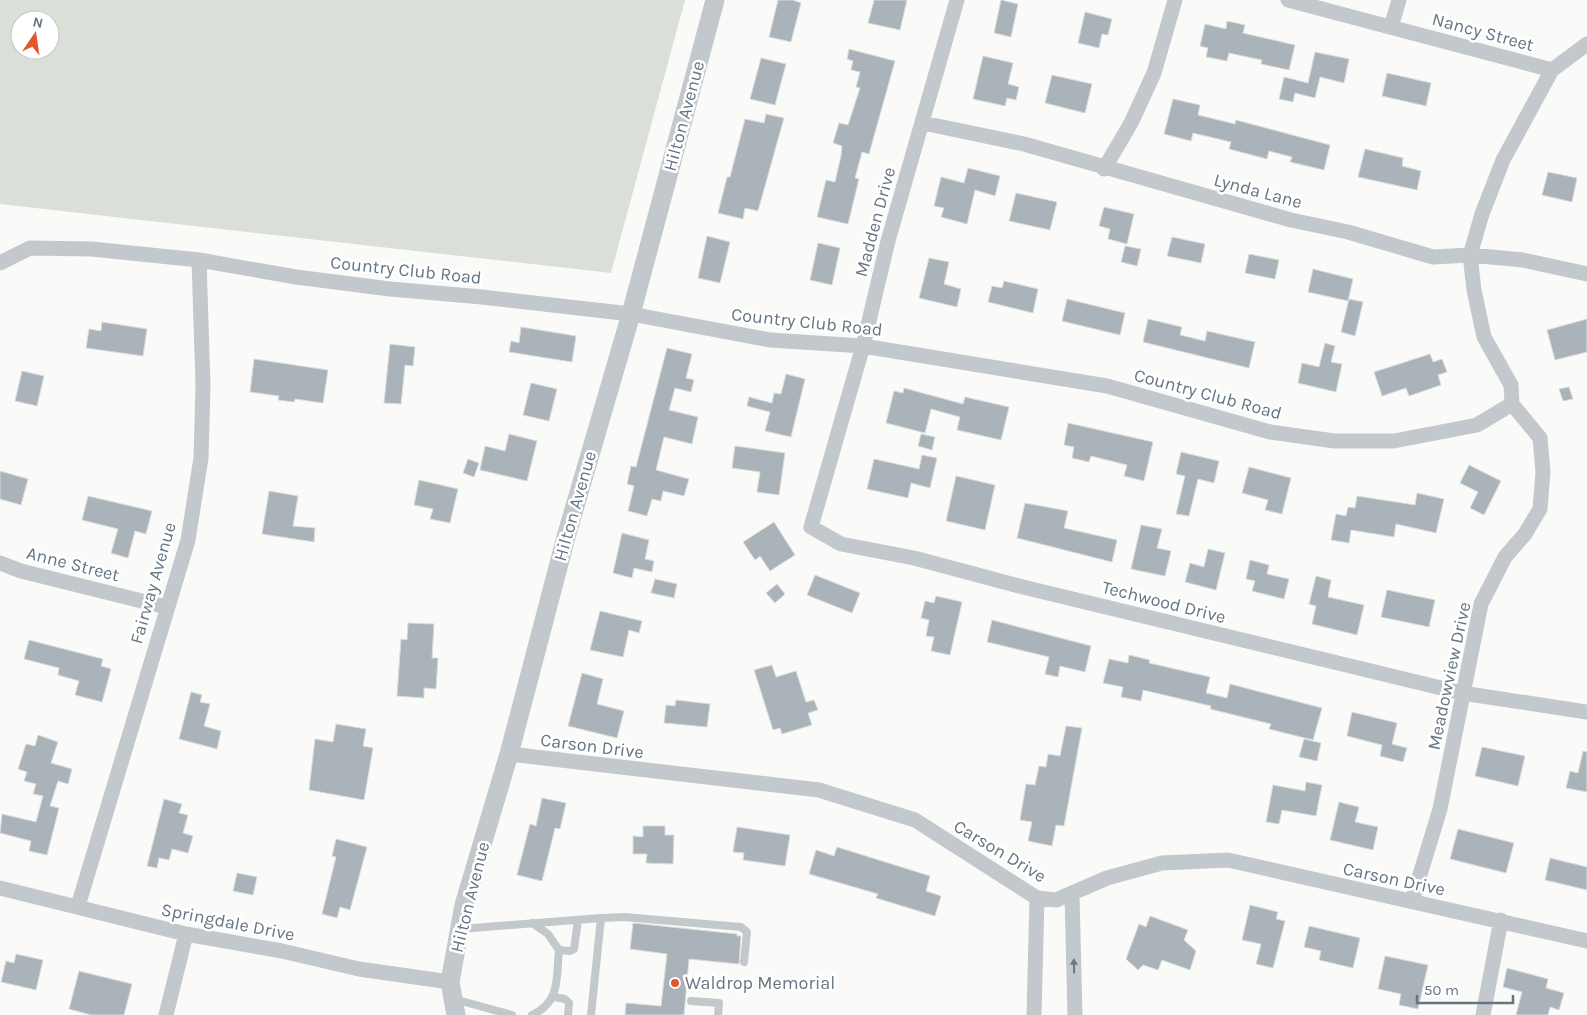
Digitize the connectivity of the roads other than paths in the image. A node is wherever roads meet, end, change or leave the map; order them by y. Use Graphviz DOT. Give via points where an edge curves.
graph roads {
  1 [pos="715,0"];
  2 [pos="957,0"];
  3 [pos="1175,0"];
  4 [pos="1288,0"];
  5 [pos="1399,0"];
  6 [pos="1391,27"];
  7 [pos="1587,44"];
  8 [pos="1552,70"];
  9 [pos="923,123"];
  10 [pos="1104,169"];
  11 [pos="1470,254"];
  12 [pos="199,260"];
  13 [pos="0,263"];
  14 [pos="1587,274"];
  15 [pos="631,314"];
  16 [pos="863,346"];
  17 [pos="1512,404"];
  18 [pos="831,454"];
  19 [pos="0,563"];
  20 [pos="166,607"];
  21 [pos="1462,693"];
  22 [pos="1587,712"];
  23 [pos="509,754"];
  24 [pos="0,888"];
  25 [pos="1072,895"];
  26 [pos="1037,898"];
  27 [pos="1412,901"];
  28 [pos="78,906"];
  29 [pos="601,918"];
  30 [pos="578,920"];
  31 [pos="1501,920"];
  32 [pos="532,923"];
  33 [pos="460,928"];
  34 [pos="186,934"];
  35 [pos="1587,941"];
  36 [pos="559,950"];
  37 [pos="744,962"];
  38 [pos="554,997"];
  39 [pos="453,999"];
  40 [pos="691,1000"];
  41 [pos="166,1015"];
  42 [pos="512,1015"];
  43 [pos="532,1015"];
  44 [pos="568,1015"];
  45 [pos="591,1015"];
  46 [pos="718,1015"];
  47 [pos="1034,1015"];
  48 [pos="1075,1015"];
  49 [pos="1483,1015"];
  1 -- 15 [label="street, Hilton Avenue"];
  2 -- 9 [label="street, Madden Drive"];
  3 -- 10 [label="street" via="1154,73 1131,123"];
  4 -- 6 [label="street, Nancy Street"];
  5 -- 6 [label="street"];
  6 -- 8 [label="street, Nancy Street"];
  7 -- 8 [label="street"];
  8 -- 11 [label="street" via="1503,160"];
  9 -- 10 [label="street, Lynda Lane" via="1024,144"];
  9 -- 16 [label="street, Madden Drive" via="888,241"];
  10 -- 11 [label="street, Lynda Lane" via="1433,257"];
  11 -- 14 [label="street, Lynda Lane" via="1523,260"];
  11 -- 17 [label="street" via="1484,337 1511,385"];
  12 -- 13 [label="street, Country Club Road" via="92,249 30,248"];
  12 -- 15 [label="street, Country Club Road" via="296,277"];
  12 -- 20 [label="street, Fairway Avenue" via="203,386 201,458 188,540"];
  15 -- 16 [label="street, Country Club Road" via="770,340"];
  15 -- 23 [label="street, Hilton Avenue" via="566,537"];
  16 -- 17 [label="street, Country Club Road" via="1107,386 1270,432 1334,440 1394,441 1477,425"];
  16 -- 18 [label="street, Madden Drive"];
  17 -- 21 [label="street, Meadowview Drive" via="1540,438 1543,472 1540,509 1525,534 1505,557 1482,604"];
  18 -- 21 [label="street, Techwood Drive" via="811,527 841,544 914,558"];
  19 -- 20 [label="street, Anne Street"];
  20 -- 28 [label="street, Fairway Avenue"];
  21 -- 22 [label="street, Techwood Drive"];
  21 -- 27 [label="street, Meadowview Drive" via="1440,809"];
  23 -- 26 [label="street, Carson Drive" via="819,790 915,820"];
  23 -- 33 [label="street, Hilton Avenue"];
  24 -- 28 [label="street, Springdale Drive"];
  25 -- 26 [label="street, Carson Drive" via="1056,900"];
  25 -- 27 [label="street, Carson Drive" via="1107,878 1162,863 1228,860"];
  48 -- 25 [label="street, one-way"];
  26 -- 47 [label="street"];
  27 -- 31 [label="street, Carson Drive"];
  28 -- 34 [label="street, Springdale Drive"];
  29 -- 30 [label="lane"];
  29 -- 37 [label="lane" via="741,927 747,932"];
  29 -- 45 [label="lane"];
  30 -- 32 [label="lane"];
  30 -- 36 [label="lane" via="574,949"];
  31 -- 35 [label="street, Carson Drive"];
  31 -- 49 [label="street"];
  32 -- 33 [label="lane"];
  32 -- 36 [label="lane" via="548,934"];
  33 -- 39 [label="street, Hilton Avenue"];
  34 -- 39 [label="street, Springdale Drive" via="360,969"];
  34 -- 41 [label="street"];
  36 -- 38 [label="lane"];
  38 -- 43 [label="lane"];
  38 -- 44 [label="lane" via="569,1002"];
  39 -- 42 [label="lane"];
  40 -- 46 [label="lane" via="719,1003"];
}
